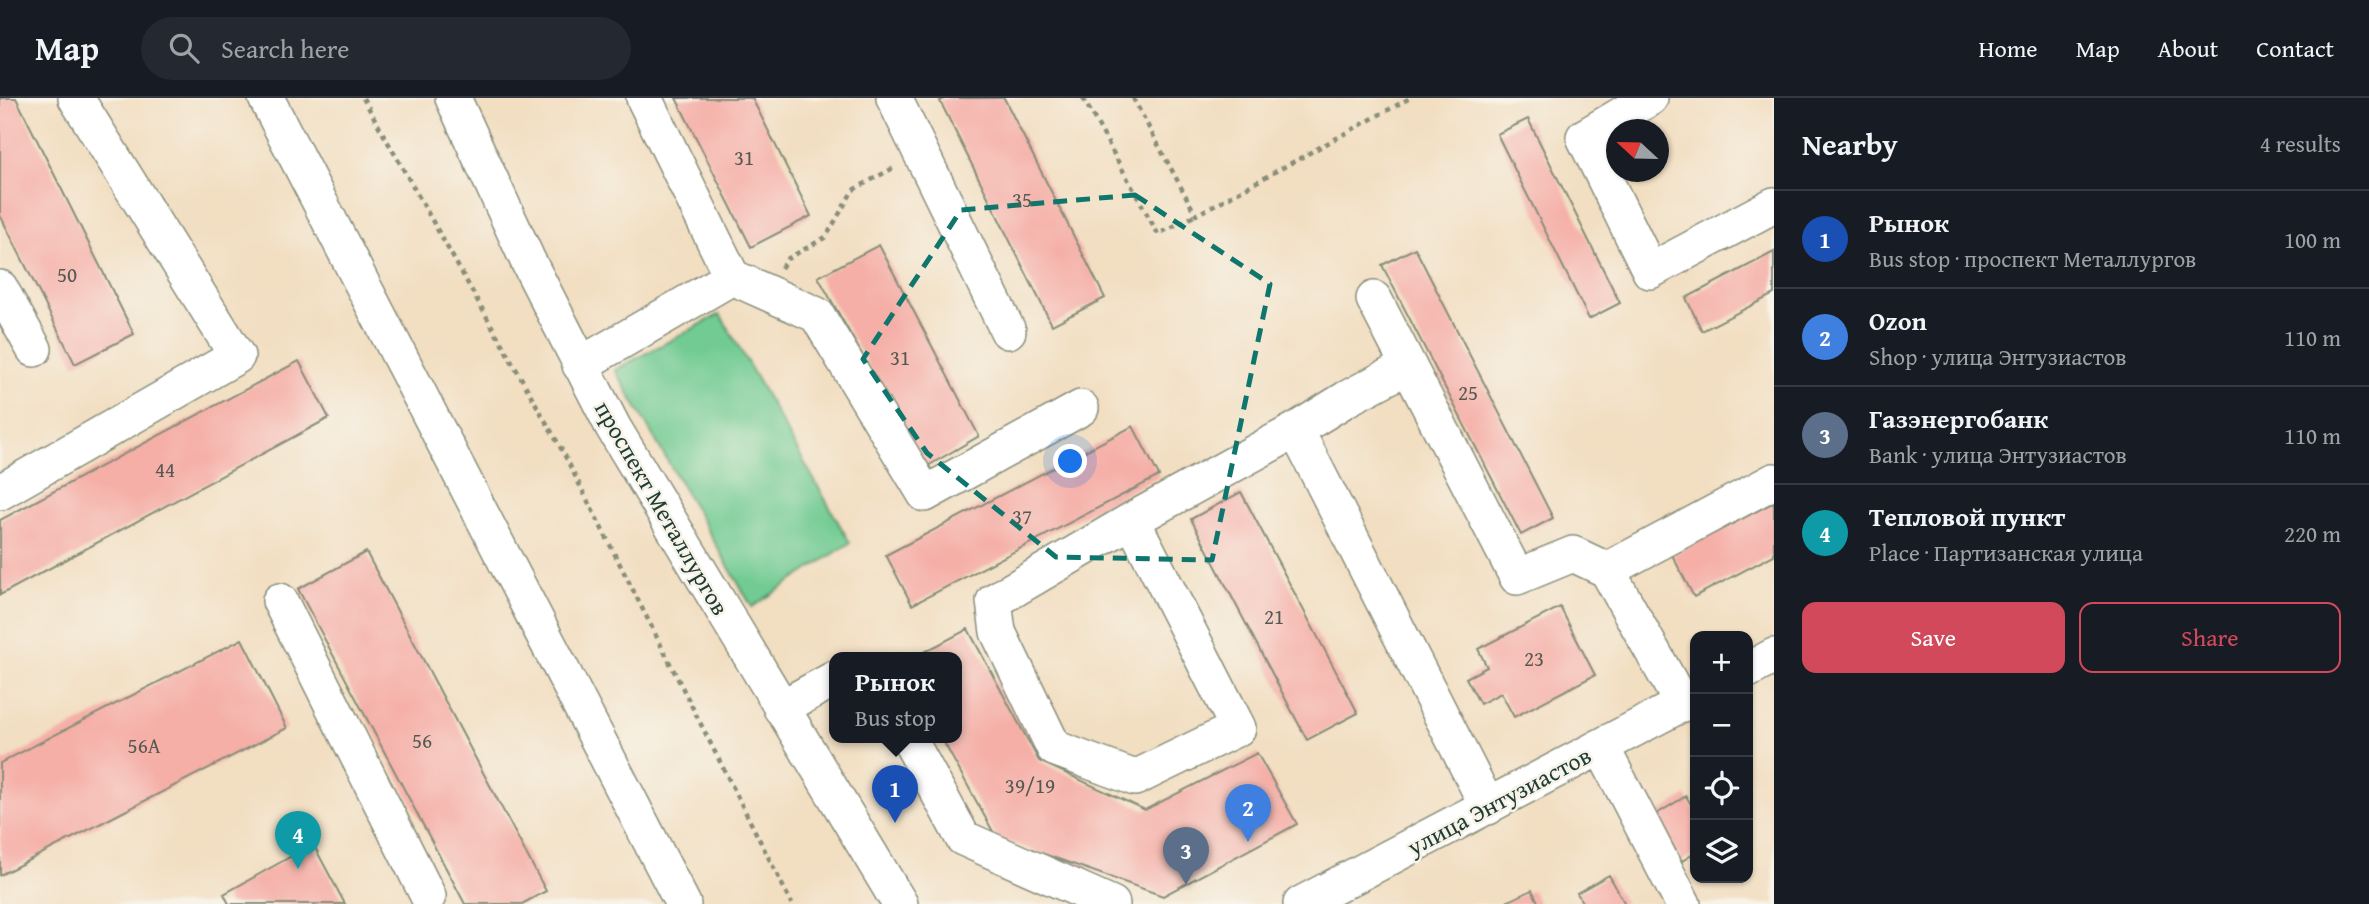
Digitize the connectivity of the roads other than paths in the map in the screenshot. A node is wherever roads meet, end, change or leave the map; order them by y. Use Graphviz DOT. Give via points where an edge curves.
graph roads {
  1 [pos="76,98"];
  2 [pos="266,98"];
  3 [pos="453,98"];
  4 [pos="644,98"];
  5 [pos="894,98"];
  6 [pos="1650,98"];
  7 [pos="1774,205"];
  8 [pos="732,277"];
  9 [pos="0,288"];
  10 [pos="1374,299"];
  11 [pos="1009,331"];
  12 [pos="34,349"];
  13 [pos="580,365"];
  14 [pos="1408,366"];
  15 [pos="1081,408"];
  16 [pos="1296,429"];
  17 [pos="1774,481"];
  18 [pos="0,492"];
  19 [pos="1132,520"];
  20 [pos="1607,570"];
  21 [pos="280,601"];
  22 [pos="1774,656"];
  23 [pos="1753,667"];
  24 [pos="829,682"];
  25 [pos="1688,700"];
  26 [pos="781,708"];
  27 [pos="911,743"];
  28 [pos="1602,748"];
  29 [pos="1488,807"];
  30 [pos="425,901"];
  31 [pos="683,904"];
  32 [pos="900,904"];
  33 [pos="1112,904"];
  34 [pos="1301,904"];
  35 [pos="1683,904"];
  1 -- 18 [label="street" via="237,356"];
  2 -- 31 [label="street"];
  3 -- 13 [label="street, проспект Металлургов"];
  4 -- 8 [label="street"];
  5 -- 11 [label="street"];
  6 -- 7 [label="street" via="1584,137 1650,271"];
  8 -- 13 [label="street"];
  8 -- 15 [label="street" via="817,315 925,494"];
  9 -- 12 [label="street"];
  10 -- 14 [label="street"];
  13 -- 26 [label="street, проспект Металлургов"];
  14 -- 16 [label="street"];
  14 -- 20 [label="street" via="1517,577 1573,554"];
  16 -- 19 [label="street"];
  16 -- 29 [label="street"];
  17 -- 20 [label="street"];
  19 -- 19 [label="street" via="1238,728 1135,778 1054,748 998,632 994,601"];
  20 -- 25 [label="street"];
  21 -- 30 [label="street"];
  22 -- 23 [label="street"];
  24 -- 26 [label="street"];
  25 -- 28 [label="street, улица Энтузиастов"];
  26 -- 32 [label="street, проспект Металлургов"];
  27 -- 33 [label="street" via="963,838"];
  28 -- 29 [label="street, улица Энтузиастов"];
  28 -- 35 [label="street"];
  29 -- 34 [label="street, улица Энтузиастов"];
}
